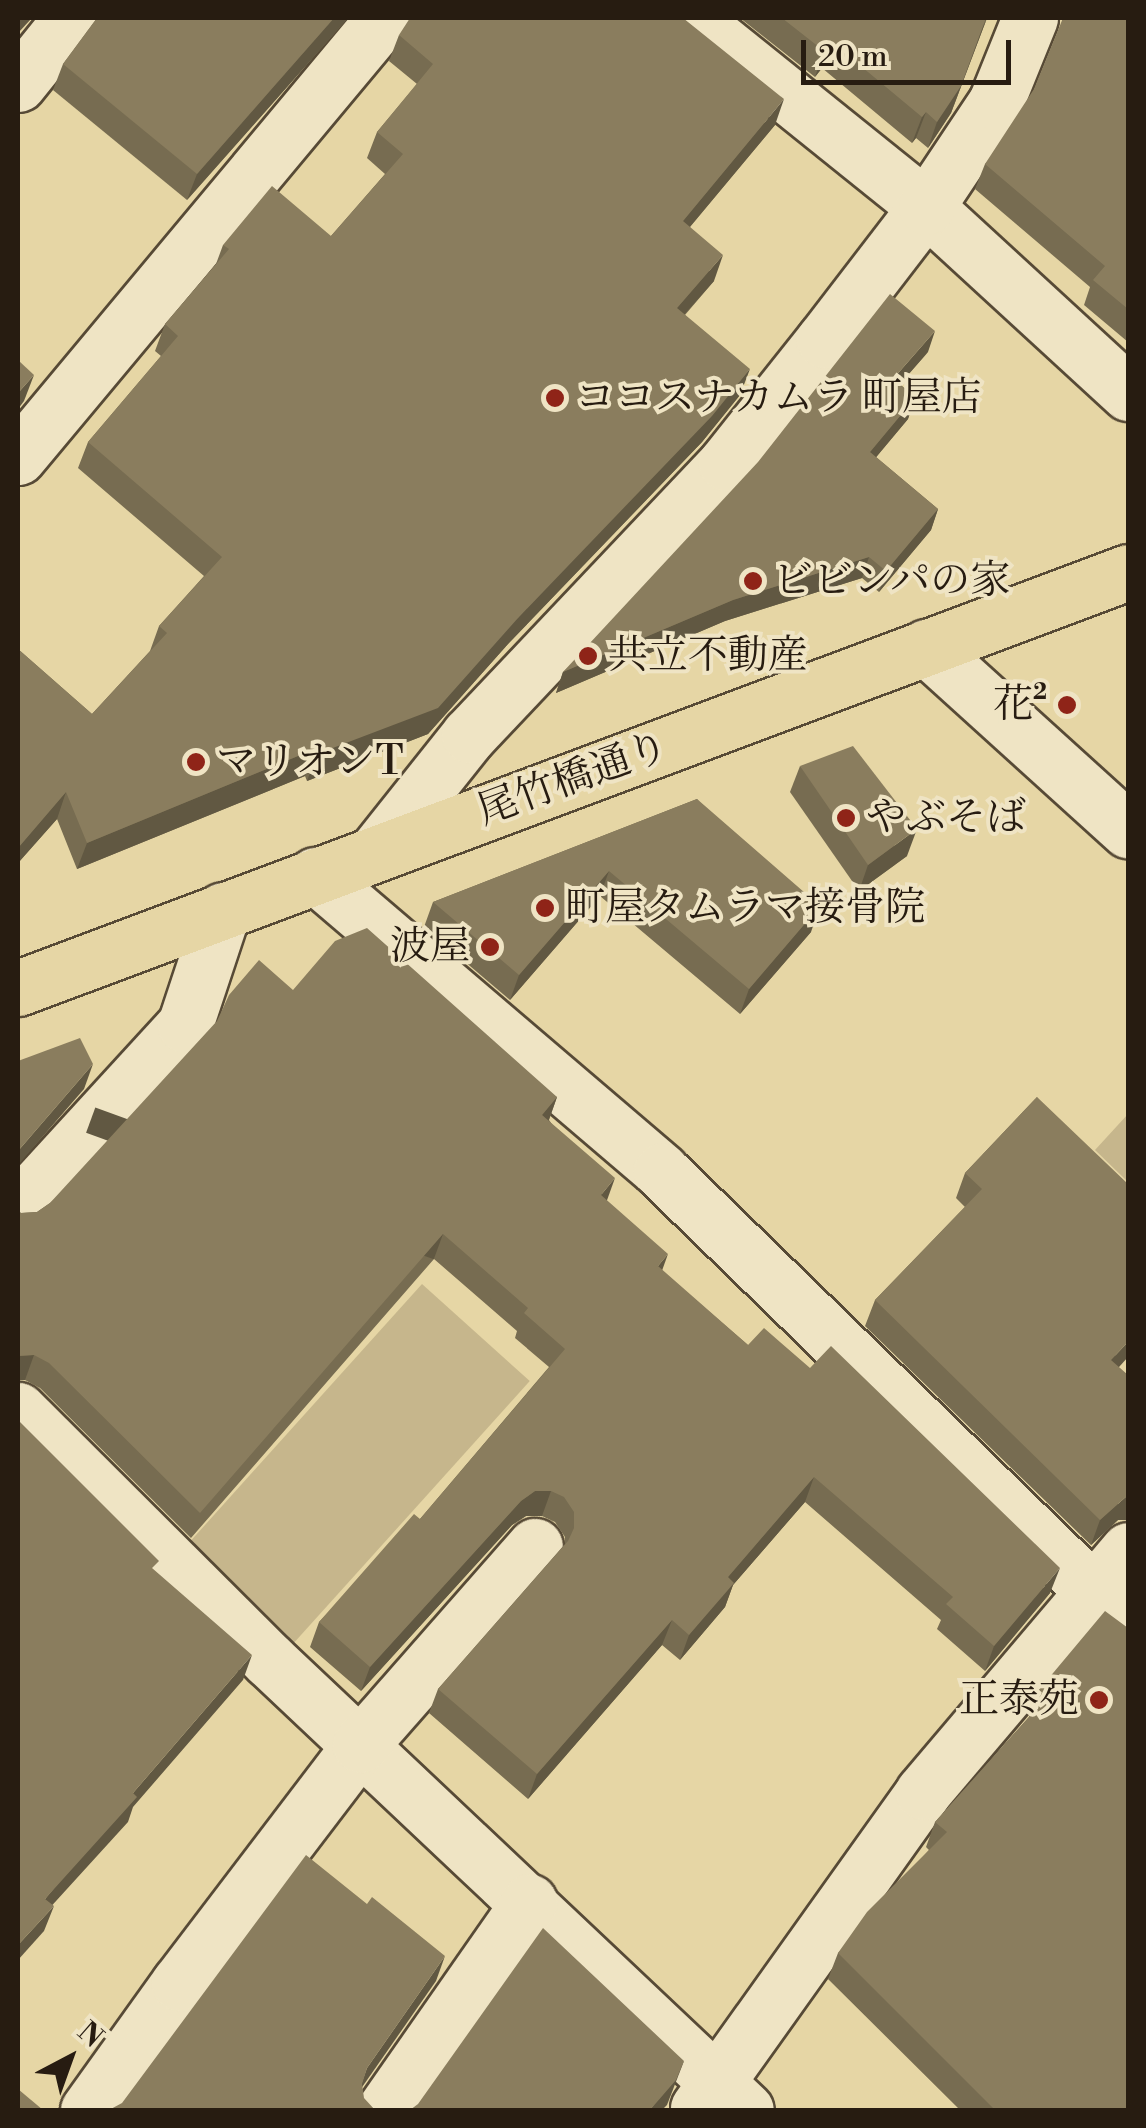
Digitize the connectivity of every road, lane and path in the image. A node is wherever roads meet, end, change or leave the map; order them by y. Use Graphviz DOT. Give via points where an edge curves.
graph roads {
  1 [pos="71,18"];
  2 [pos="384,18"];
  3 [pos="691,18"];
  4 [pos="1030,18"];
  5 [pos="18,84"];
  6 [pos="926,207"];
  7 [pos="1128,394"];
  8 [pos="18,456"];
  9 [pos="1128,572"];
  10 [pos="926,647"];
  11 [pos="1128,830"];
  12 [pos="374,853"];
  13 [pos="315,876"];
  14 [pos="222,910"];
  15 [pos="18,988"];
  16 [pos="18,1207"];
  17 [pos="18,1410"];
  18 [pos="535,1546"];
  19 [pos="1128,1550"];
  20 [pos="1109,1608"];
  21 [pos="360,1745"];
  22 [pos="529,1902"];
  23 [pos="720,2101"];
  24 [pos="88,2110"];
  25 [pos="384,2110"];
  1 -- 5 [label="street"];
  2 -- 8 [label="street"];
  3 -- 6 [label="street"];
  4 -- 6 [label="street" via="996,102"];
  6 -- 7 [label="street"];
  6 -- 12 [label="street" via="726,463 469,736"];
  9 -- 10 [label="main road, 尾竹橋通り"];
  10 -- 11 [label="street"];
  10 -- 12 [label="main road, 尾竹橋通り"];
  12 -- 13 [label="main road, 尾竹橋通り"];
  13 -- 14 [label="main road, 尾竹橋通り"];
  13 -- 20 [label="street" via="661,1170"];
  14 -- 15 [label="main road, 尾竹橋通り"];
  14 -- 16 [label="street" via="185,1025"];
  17 -- 21 [label="street"];
  18 -- 21 [label="street"];
  19 -- 20 [label="street"];
  20 -- 23 [label="street" via="923,1792"];
  21 -- 22 [label="street"];
  21 -- 24 [label="street"];
  22 -- 23 [label="street"];
  22 -- 25 [label="street"];
}
